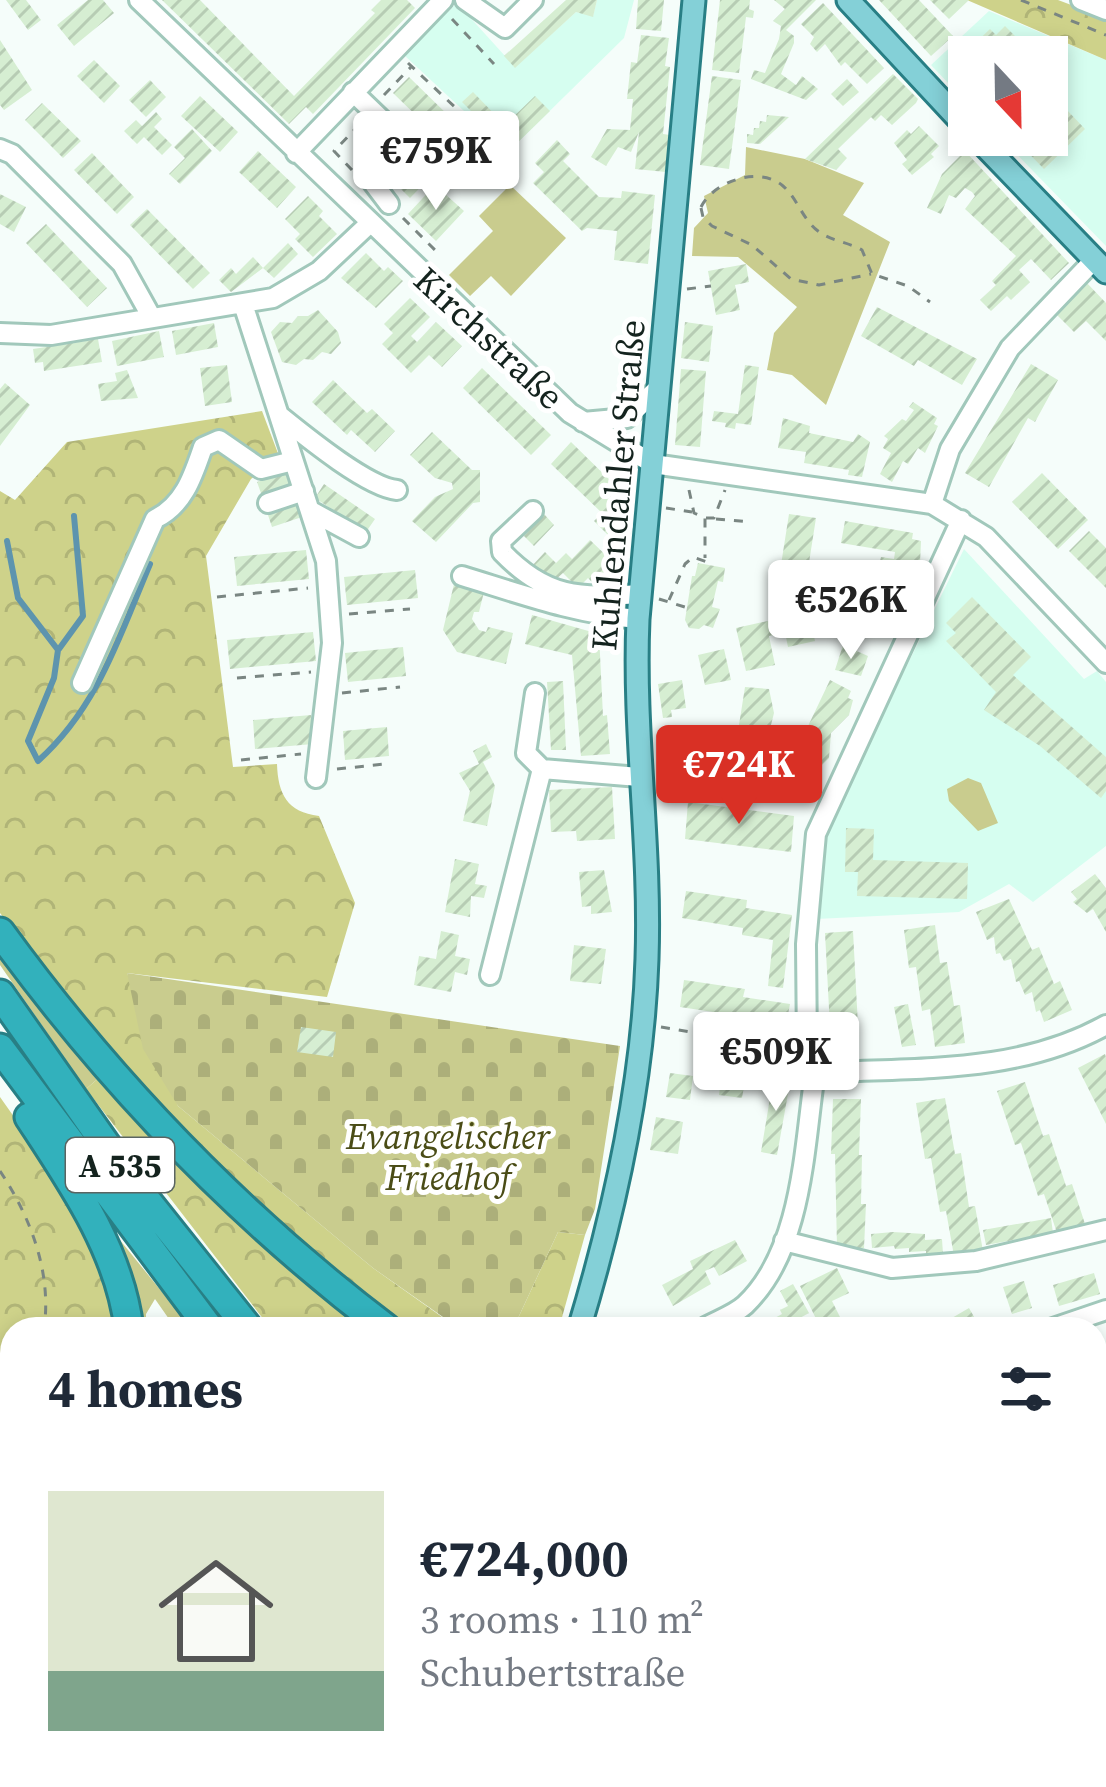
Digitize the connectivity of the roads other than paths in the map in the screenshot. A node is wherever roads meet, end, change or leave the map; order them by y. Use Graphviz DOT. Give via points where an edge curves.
graph roads {
  1 [pos="139,0"];
  2 [pos="465,0"];
  3 [pos="533,0"];
  4 [pos="694,0"];
  5 [pos="848,0"];
  6 [pos="1081,0"];
  7 [pos="441,2"];
  8 [pos="1106,10"];
  9 [pos="353,92"];
  10 [pos="948,106"];
  11 [pos="0,148"];
  12 [pos="296,152"];
  13 [pos="995,156"];
  14 [pos="389,204"];
  15 [pos="369,224"];
  16 [pos="438,255"];
  17 [pos="1100,266"];
  18 [pos="419,273"];
  19 [pos="244,304"];
  20 [pos="152,318"];
  21 [pos="0,333"];
  22 [pos="659,387"];
  23 [pos="279,415"];
  24 [pos="583,422"];
  25 [pos="293,460"];
  26 [pos="653,464"];
  27 [pos="397,490"];
  28 [pos="304,491"];
  29 [pos="268,503"];
  30 [pos="932,504"];
  31 [pos="311,511"];
  32 [pos="533,511"];
  33 [pos="961,520"];
  34 [pos="359,537"];
  35 [pos="462,576"];
  36 [pos="639,603"];
  37 [pos="1106,663"];
  38 [pos="82,683"];
  39 [pos="536,693"];
  40 [pos="318,767"];
  41 [pos="542,769"];
  42 [pos="639,776"];
  43 [pos="0,932"];
  44 [pos="490,975"];
  45 [pos="0,994"];
  46 [pos="1106,1024"];
  47 [pos="0,1048"];
  48 [pos="0,1060"];
  49 [pos="815,1072"];
  50 [pos="1106,1230"];
  51 [pos="784,1240"];
  52 [pos="128,1317"];
  53 [pos="201,1317"];
  54 [pos="239,1317"];
  55 [pos="371,1317"];
  56 [pos="582,1317"];
  57 [pos="724,1317"];
  1 -- 12 [label="street, Kirchstraße"];
  2 -- 3 [label="street" via="505,28"];
  4 -- 22 [label="main road, Kuhlendahler Straße"];
  5 -- 10 [label="main road"];
  6 -- 8 [label="street"];
  7 -- 9 [label="street"];
  9 -- 12 [label="street"];
  9 -- 14 [label="street" via="405,142 370,179"];
  11 -- 20 [label="street" via="122,264"];
  12 -- 15 [label="street, Kirchstraße"];
  13 -- 17 [label="main road"];
  15 -- 18 [label="street, Kirchstraße"];
  15 -- 19 [label="street" via="299,285"];
  16 -- 18 [label="street"];
  17 -- 30 [label="street" via="1010,348 950,449"];
  18 -- 24 [label="street, Kirchstraße"];
  19 -- 20 [label="street"];
  19 -- 23 [label="street"];
  20 -- 21 [label="street" via="51,335"];
  22 -- 24 [label="street, Kirchstraße" via="627,418"];
  22 -- 26 [label="main road, Kuhlendahler Straße"];
  23 -- 25 [label="street"];
  23 -- 27 [label="street" via="381,489"];
  24 -- 26 [label="street, Kirchstraße"];
  25 -- 28 [label="street"];
  25 -- 38 [label="street" via="261,469 219,440 203,447 172,510 155,519"];
  26 -- 30 [label="street, Kirchstraße"];
  26 -- 36 [label="main road, Kuhlendahler Straße"];
  28 -- 29 [label="street"];
  28 -- 31 [label="street"];
  30 -- 33 [label="street, Kirchstraße"];
  31 -- 34 [label="street"];
  31 -- 40 [label="street" via="329,615"];
  32 -- 36 [label="street" via="501,541 525,577"];
  33 -- 37 [label="street, Kirchstraße"];
  33 -- 49 [label="street" via="815,834 806,944 807,1051"];
  35 -- 36 [label="street" via="595,616"];
  36 -- 42 [label="main road, Kuhlendahler Straße"];
  39 -- 41 [label="street" via="526,753"];
  41 -- 42 [label="street"];
  41 -- 44 [label="street"];
  42 -- 56 [label="main road, Kuhlendahler Straße" via="647,934 642,1025 617,1178"];
  43 -- 55 [label="highway" via="186,1156"];
  45 -- 54 [label="highway, A 535"];
  46 -- 49 [label="street" via="986,1064"];
  47 -- 53 [label="highway, A 535"];
  48 -- 52 [label="highway" via="110,1256"];
  49 -- 51 [label="street"];
  50 -- 51 [label="street" via="976,1261 892,1268"];
  51 -- 57 [label="street" via="744,1306"];
}
